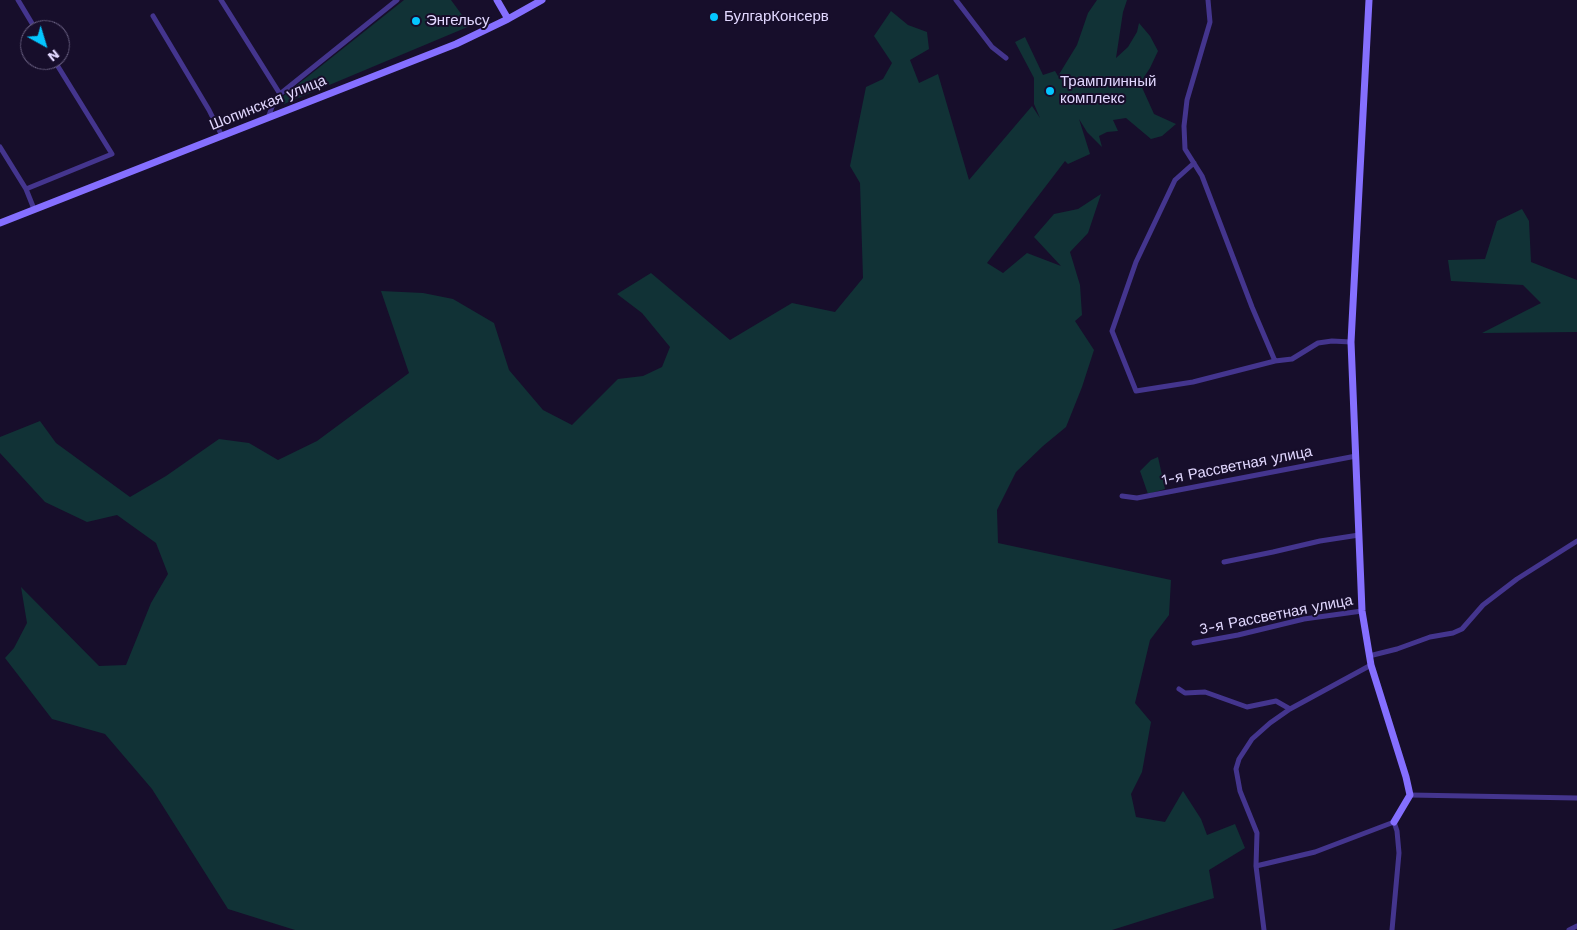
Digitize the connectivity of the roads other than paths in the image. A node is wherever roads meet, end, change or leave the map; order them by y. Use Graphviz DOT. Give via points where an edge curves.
graph roads {
  1 [pos="18,0"];
  2 [pos="221,0"];
  3 [pos="397,0"];
  4 [pos="497,0"];
  5 [pos="542,0"];
  6 [pos="956,0"];
  7 [pos="1208,0"];
  8 [pos="1368,0"];
  9 [pos="153,16"];
  10 [pos="508,19"];
  11 [pos="30,20"];
  12 [pos="1006,58"];
  13 [pos="60,70"];
  14 [pos="280,94"];
  15 [pos="268,118"];
  16 [pos="222,136"];
  17 [pos="0,147"];
  18 [pos="1194,163"];
  19 [pos="26,190"];
  20 [pos="34,209"];
  21 [pos="0,223"];
  22 [pos="1351,342"];
  23 [pos="1275,361"];
  24 [pos="1356,456"];
  25 [pos="1122,496"];
  26 [pos="1359,536"];
  27 [pos="1577,541"];
  28 [pos="1224,562"];
  29 [pos="1362,611"];
  30 [pos="1194,643"];
  31 [pos="1369,656"];
  32 [pos="1371,665"];
  33 [pos="1179,689"];
  34 [pos="1290,709"];
  35 [pos="1410,795"];
  36 [pos="1577,798"];
  37 [pos="1394,822"];
  38 [pos="1256,866"];
  39 [pos="1577,926"];
  40 [pos="1264,930"];
  41 [pos="1392,930"];
  42 [pos="1568,930"];
  1 -- 11 [label="street"];
  2 -- 14 [label="street"];
  3 -- 14 [label="street"];
  4 -- 10 [label="street"];
  5 -- 10 [label="street, Шопинская улица"];
  6 -- 12 [label="street" via="992,47"];
  7 -- 18 [label="street" via="1210,22 1187,100 1184,126 1185,149"];
  8 -- 22 [label="street"];
  9 -- 16 [label="street"];
  10 -- 15 [label="street, Шопинская улица" via="456,44"];
  13 -- 19 [label="street" via="112,154"];
  14 -- 15 [label="street"];
  15 -- 16 [label="street, Шопинская улица"];
  16 -- 20 [label="street, Шопинская улица"];
  17 -- 19 [label="street"];
  18 -- 23 [label="street"];
  18 -- 23 [label="street" via="1175,180 1136,262 1112,330 1136,391 1193,382"];
  19 -- 20 [label="street"];
  20 -- 21 [label="street, Шопинская улица"];
  22 -- 23 [label="street" via="1318,343 1292,359"];
  22 -- 24 [label="street"];
  24 -- 25 [label="street, 1-я Рассветная улица" via="1137,498"];
  24 -- 26 [label="street"];
  26 -- 28 [label="street"];
  26 -- 29 [label="street"];
  27 -- 31 [label="street" via="1510,584 1483,605 1462,629"];
  29 -- 30 [label="street, 3-я Рассветная улица" via="1304,619"];
  29 -- 31 [label="street"];
  31 -- 32 [label="street"];
  32 -- 34 [label="street"];
  32 -- 35 [label="street"];
  33 -- 34 [label="street" via="1185,693 1204,692 1247,707 1276,701"];
  34 -- 38 [label="street" via="1270,722 1252,740 1241,754 1236,769 1240,790 1257,834"];
  35 -- 36 [label="street"];
  35 -- 37 [label="street"];
  37 -- 38 [label="street" via="1314,852"];
  37 -- 41 [label="street" via="1399,853"];
  38 -- 40 [label="street"];
  39 -- 42 [label="street"];
}
